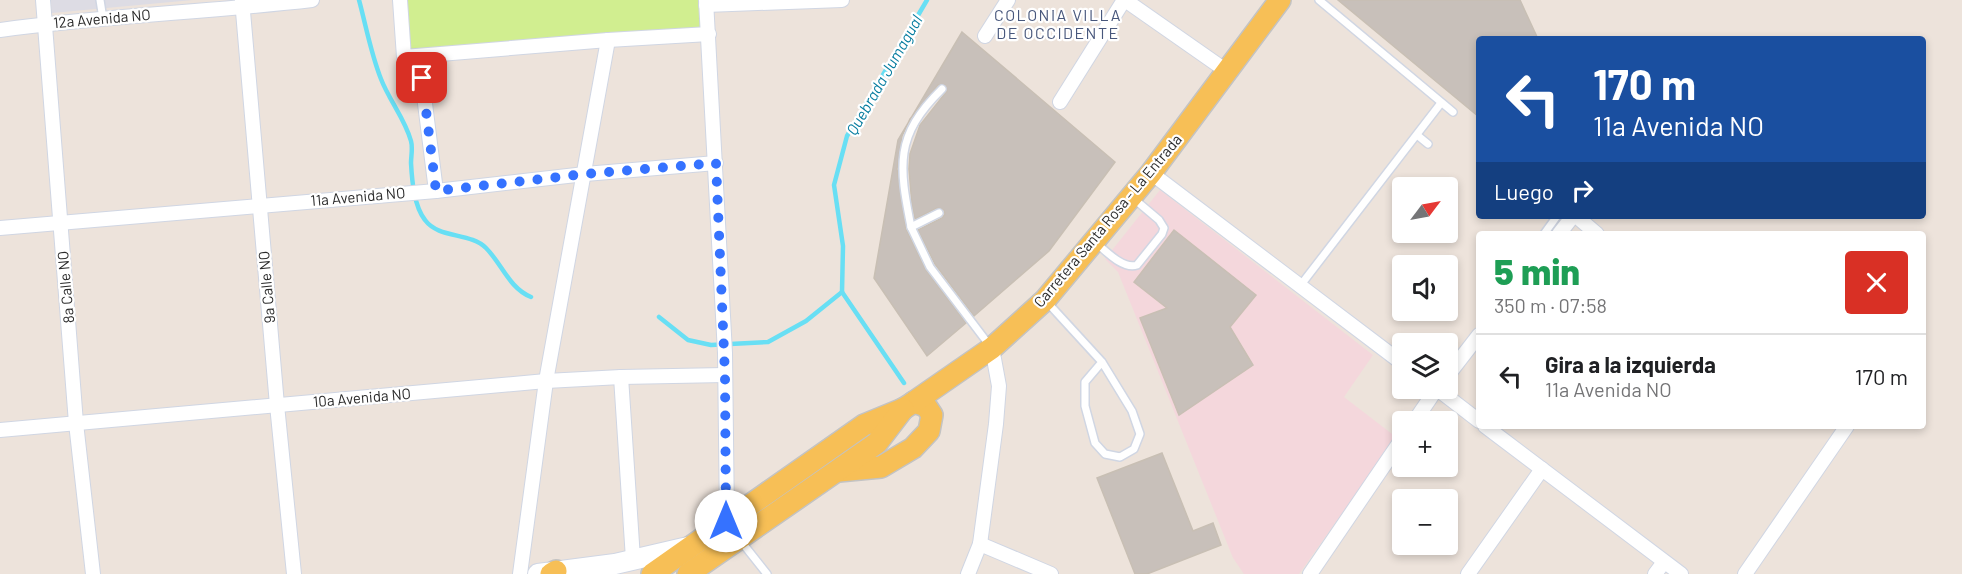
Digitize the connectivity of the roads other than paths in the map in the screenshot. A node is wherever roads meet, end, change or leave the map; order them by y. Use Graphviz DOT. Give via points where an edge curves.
graph roads {
  1 [pos="42,0"];
  2 [pos="100,0"];
  3 [pos="312,0"];
  4 [pos="400,0"];
  5 [pos="842,0"];
  6 [pos="1008,0"];
  7 [pos="1125,0"];
  8 [pos="1280,0"];
  9 [pos="1319,0"];
  10 [pos="706,2"];
  11 [pos="792,2"];
  12 [pos="242,4"];
  13 [pos="103,19"];
  14 [pos="45,24"];
  15 [pos="0,30"];
  16 [pos="709,34"];
  17 [pos="986,36"];
  18 [pos="608,40"];
  19 [pos="419,56"];
  20 [pos="1228,72"];
  21 [pos="942,89"];
  22 [pos="1060,102"];
  23 [pos="1442,103"];
  24 [pos="1453,112"];
  25 [pos="1417,135"];
  26 [pos="1428,144"];
  27 [pos="716,163"];
  28 [pos="1151,172"];
  29 [pos="585,174"];
  30 [pos="430,192"];
  31 [pos="1131,197"];
  32 [pos="260,205"];
  33 [pos="939,213"];
  34 [pos="1572,219"];
  35 [pos="1578,219"];
  36 [pos="60,221"];
  37 [pos="911,227"];
  38 [pos="0,228"];
  39 [pos="1562,231"];
  40 [pos="1593,231"];
  41 [pos="1094,241"];
  42 [pos="1300,285"];
  43 [pos="1045,300"];
  44 [pos="1476,339"];
  45 [pos="992,348"];
  46 [pos="1392,355"];
  47 [pos="1102,362"];
  48 [pos="1458,362"];
  49 [pos="725,375"];
  50 [pos="621,377"];
  51 [pos="546,381"];
  52 [pos="1450,399"];
  53 [pos="277,405"];
  54 [pos="908,406"];
  55 [pos="1476,419"];
  56 [pos="76,423"];
  57 [pos="1489,429"];
  58 [pos="1845,429"];
  59 [pos="0,430"];
  60 [pos="1392,454"];
  61 [pos="1542,469"];
  62 [pos="836,472"];
  63 [pos="726,521"];
  64 [pos="739,538"];
  65 [pos="980,544"];
  66 [pos="688,547"];
  67 [pos="633,559"];
  68 [pos="1664,562"];
  69 [pos="553,573"];
  70 [pos="692,573"];
  71 [pos="93,574"];
  72 [pos="294,574"];
  73 [pos="520,574"];
  74 [pos="652,574"];
  75 [pos="767,574"];
  76 [pos="968,574"];
  77 [pos="1051,574"];
  78 [pos="1310,574"];
  79 [pos="1467,574"];
  80 [pos="1655,574"];
  81 [pos="1680,574"];
  82 [pos="1745,574"];
  1 -- 14 [label="street, 8a Calle NO"];
  2 -- 13 [label="lane"];
  3 -- 12 [label="street, 12a Avenida NO"];
  4 -- 19 [label="street" via="404,57"];
  5 -- 11 [label="street"];
  6 -- 17 [label="street"];
  7 -- 20 [label="street"];
  7 -- 22 [label="street"];
  8 -- 20 [label="main road, Carretera Santa Rosa - La Entrada"];
  9 -- 23 [label="lane"];
  10 -- 11 [label="street"];
  10 -- 16 [label="street"];
  12 -- 13 [label="street, 12a Avenida NO"];
  12 -- 32 [label="street, 9a Calle NO"];
  13 -- 14 [label="street, 12a Avenida NO"];
  14 -- 15 [label="street, 12a Avenida NO"];
  14 -- 36 [label="street, 8a Calle NO"];
  16 -- 18 [label="street"];
  16 -- 27 [label="street"];
  18 -- 19 [label="street"];
  18 -- 29 [label="street"];
  19 -- 30 [label="street"];
  20 -- 28 [label="main road, Carretera Santa Rosa - La Entrada"];
  21 -- 37 [label="lane" via="922,108 906,139 902,160"];
  23 -- 24 [label="lane"];
  23 -- 25 [label="lane"];
  25 -- 26 [label="lane"];
  25 -- 42 [label="lane"];
  27 -- 29 [label="street, 11a Avenida NO"];
  27 -- 49 [label="street"];
  28 -- 31 [label="main road, Carretera Santa Rosa - La Entrada"];
  28 -- 42 [label="street"];
  29 -- 30 [label="street, 11a Avenida NO"];
  29 -- 51 [label="street"];
  30 -- 32 [label="street, 11a Avenida NO"];
  31 -- 41 [label="main road, Carretera Santa Rosa - La Entrada"];
  31 -- 41 [label="lane" via="1164,228 1137,265 1128,266"];
  32 -- 36 [label="street, 11a Avenida NO"];
  32 -- 53 [label="street, 9a Calle NO"];
  33 -- 37 [label="lane"];
  34 -- 39 [label="street"];
  35 -- 40 [label="street"];
  36 -- 38 [label="street, 11a Avenida NO"];
  36 -- 56 [label="street, 8a Calle NO"];
  37 -- 45 [label="lane" via="930,267"];
  41 -- 43 [label="main road, Carretera Santa Rosa - La Entrada"];
  42 -- 46 [label="street"];
  43 -- 45 [label="main road, Carretera Santa Rosa - La Entrada"];
  43 -- 47 [label="lane"];
  44 -- 48 [label="street"];
  45 -- 54 [label="main road, Carretera Santa Rosa - La Entrada"];
  45 -- 65 [label="street" via="999,386"];
  47 -- 47 [label="lane" via="1132,411 1140,434 1134,449 1120,457 1105,454 1095,443 1085,406 1085,382"];
  49 -- 50 [label="street, 10a Avenida NO"];
  49 -- 63 [label="street"];
  50 -- 51 [label="street, 10a Avenida NO"];
  50 -- 67 [label="street"];
  51 -- 53 [label="street, 10a Avenida NO"];
  51 -- 73 [label="street"];
  52 -- 55 [label="street"];
  53 -- 56 [label="street, 10a Avenida NO"];
  53 -- 72 [label="street, 9a Calle NO"];
  54 -- 62 [label="main road" via="877,443"];
  54 -- 62 [label="main road" via="926,406 932,415 928,431 913,448 882,467"];
  54 -- 63 [label="main road" via="864,425"];
  56 -- 59 [label="street, 10a Avenida NO"];
  56 -- 71 [label="street, 8a Calle NO"];
  57 -- 61 [label="street"];
  58 -- 82 [label="street"];
  60 -- 78 [label="street"];
  61 -- 68 [label="street"];
  61 -- 79 [label="street"];
  62 -- 64 [label="main road"];
  63 -- 66 [label="main road"];
  64 -- 70 [label="main road"];
  64 -- 75 [label="lane"];
  65 -- 76 [label="street"];
  65 -- 77 [label="street"];
  66 -- 67 [label="street"];
  66 -- 74 [label="main road"];
  67 -- 69 [label="street"];
  68 -- 80 [label="street"];
  68 -- 81 [label="street"];
}
